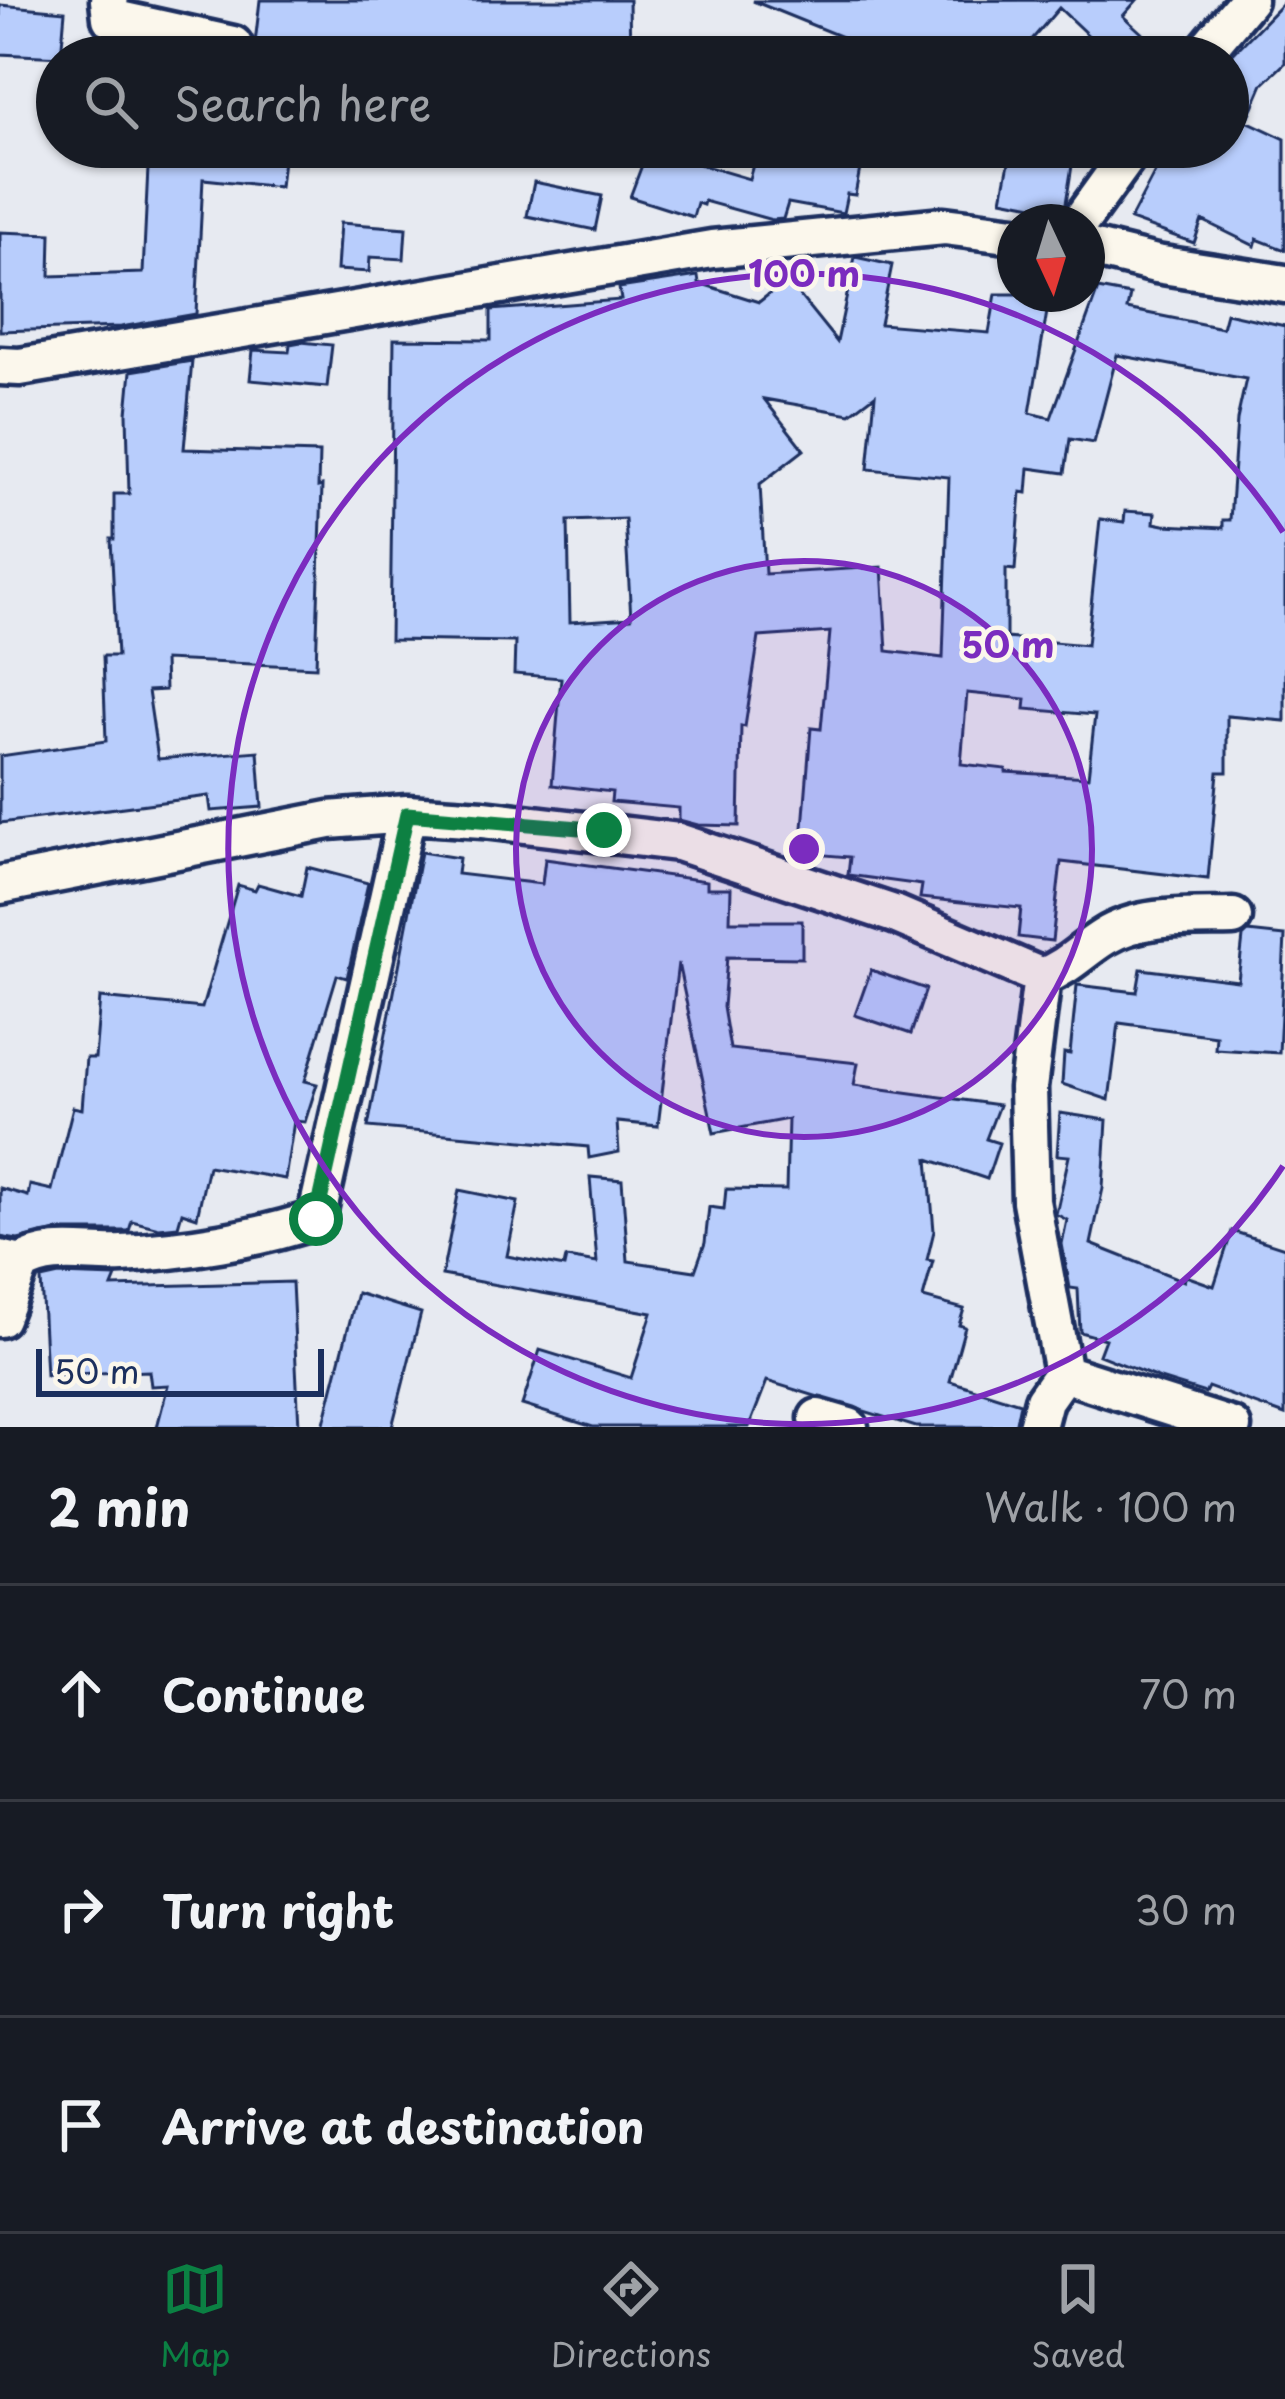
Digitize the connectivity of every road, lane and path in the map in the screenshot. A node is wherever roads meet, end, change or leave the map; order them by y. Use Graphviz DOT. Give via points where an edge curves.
graph roads {
  1 [pos="109,0"];
  2 [pos="1248,0"];
  3 [pos="192,36"];
  4 [pos="1218,36"];
  5 [pos="1119,168"];
  6 [pos="1093,204"];
  7 [pos="997,233"];
  8 [pos="1105,251"];
  9 [pos="1285,284"];
  10 [pos="0,367"];
  11 [pos="407,814"];
  12 [pos="0,885"];
  13 [pos="1233,917"];
  14 [pos="1042,977"];
  15 [pos="11,1261"];
  16 [pos="0,1318"];
  17 [pos="1063,1372"];
  18 [pos="1037,1427"];
  19 [pos="1232,1427"];
  1 -- 3 [label="street" via="111,18"];
  2 -- 4 [label="street"];
  5 -- 6 [label="street"];
  7 -- 10 [label="street" via="944,226 712,248"];
  8 -- 9 [label="street"];
  11 -- 12 [label="street" via="329,820"];
  11 -- 14 [label="street" via="678,842 896,914"];
  11 -- 15 [label="street" via="316,1219 183,1247"];
  13 -- 14 [label="street" via="1130,924"];
  14 -- 17 [label="street" via="1028,1088 1031,1201"];
  15 -- 16 [label="street"];
  17 -- 18 [label="street"];
  17 -- 19 [label="street"];
}
